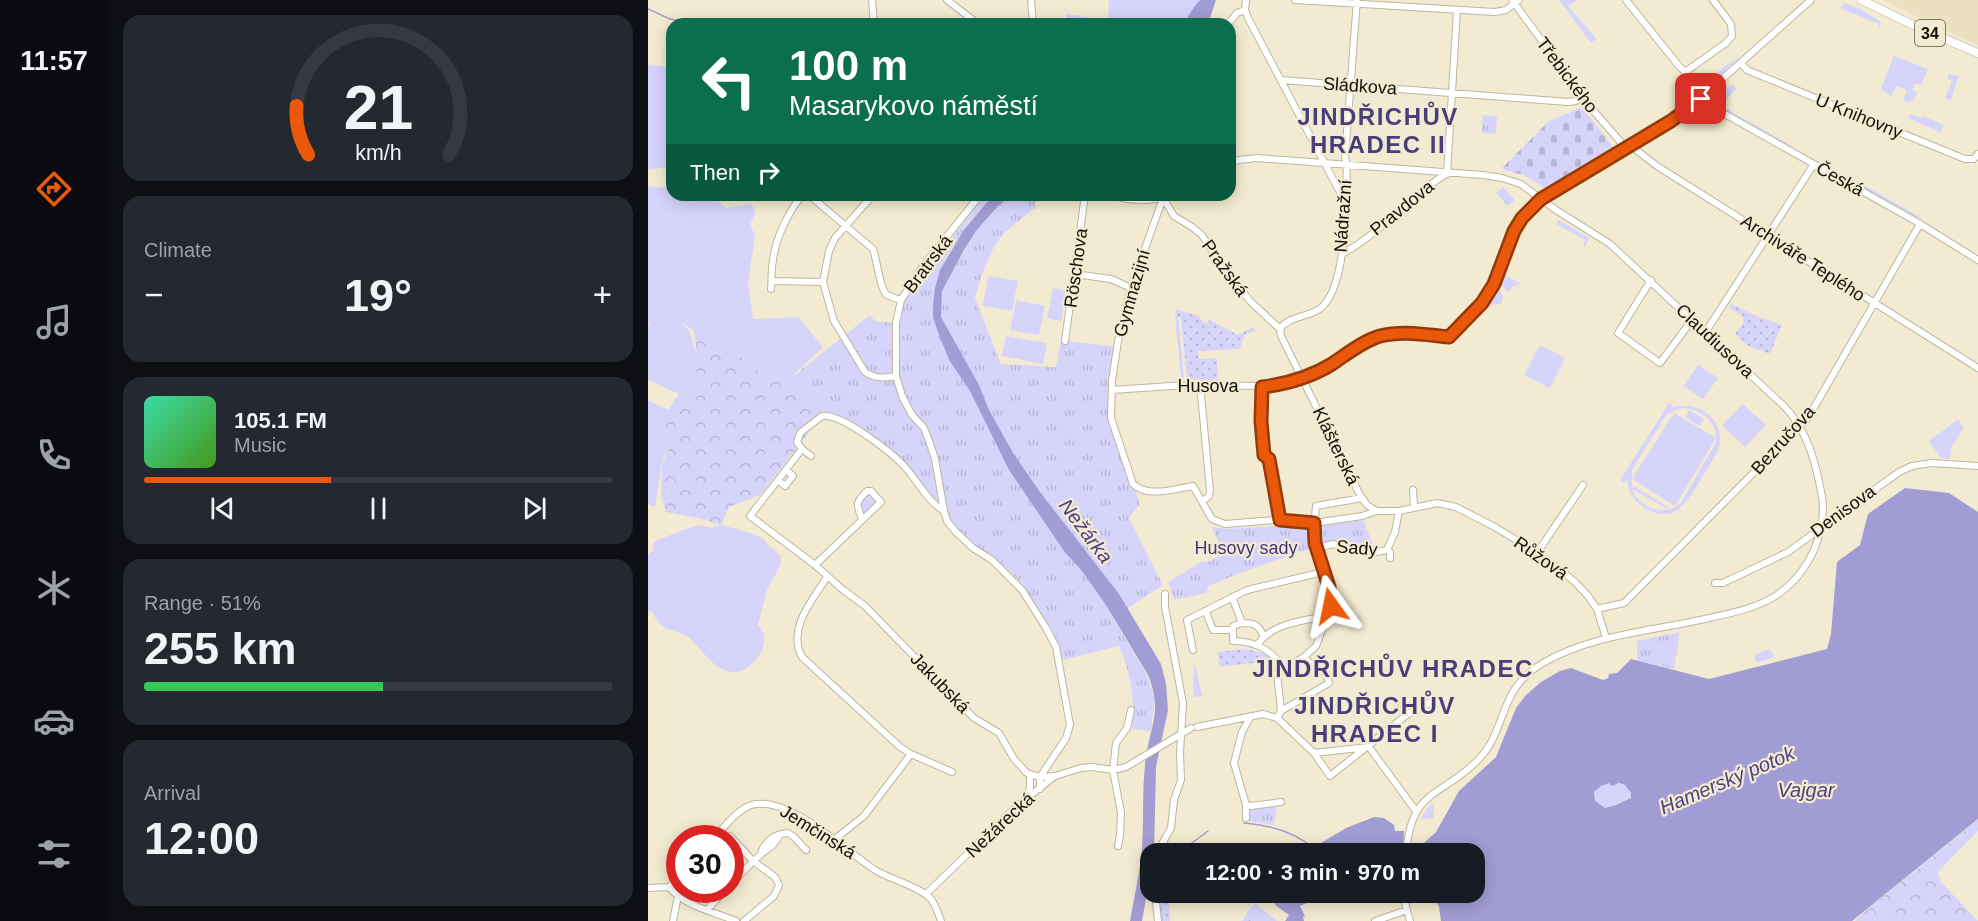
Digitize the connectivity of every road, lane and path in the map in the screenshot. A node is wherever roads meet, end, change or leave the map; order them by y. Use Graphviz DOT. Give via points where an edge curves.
graph roads {
  1 [pos="872,0"];
  2 [pos="1031,0"];
  3 [pos="1245,0"];
  4 [pos="1295,0"];
  5 [pos="1626,0"];
  6 [pos="1713,0"];
  7 [pos="1811,0"];
  8 [pos="1861,0"];
  9 [pos="1869,0"];
  10 [pos="949,1"];
  11 [pos="1515,1"];
  12 [pos="1357,2"];
  13 [pos="1245,10"];
  14 [pos="1457,10"];
  15 [pos="1883,11"];
  16 [pos="874,18"];
  17 [pos="970,18"];
  18 [pos="1032,18"];
  19 [pos="1233,18"];
  20 [pos="1978,53"];
  21 [pos="1741,63"];
  22 [pos="1685,72"];
  23 [pos="1281,80"];
  24 [pos="1351,86"];
  25 [pos="1451,93"];
  26 [pos="1582,97"];
  27 [pos="1701,99"];
  28 [pos="1627,146"];
  29 [pos="1978,154"];
  30 [pos="1236,161"];
  31 [pos="1324,164"];
  32 [pos="1814,164"];
  33 [pos="1347,165"];
  34 [pos="1420,171"];
  35 [pos="1447,174"];
  36 [pos="1429,186"];
  37 [pos="1541,199"];
  38 [pos="797,201"];
  39 [pos="816,201"];
  40 [pos="868,201"];
  41 [pos="975,201"];
  42 [pos="1084,201"];
  43 [pos="1164,201"];
  44 [pos="1168,201"];
  45 [pos="1345,201"];
  46 [pos="1920,224"];
  47 [pos="846,225"];
  48 [pos="1768,236"];
  49 [pos="1342,254"];
  50 [pos="1978,260"];
  51 [pos="1075,274"];
  52 [pos="1651,280"];
  53 [pos="772,281"];
  54 [pos="823,282"];
  55 [pos="1131,288"];
  56 [pos="771,290"];
  57 [pos="901,300"];
  58 [pos="1875,304"];
  59 [pos="1692,320"];
  60 [pos="1280,329"];
  61 [pos="1705,333"];
  62 [pos="1065,341"];
  63 [pos="1978,368"];
  64 [pos="897,376"];
  65 [pos="1303,378"];
  66 [pos="1200,384"];
  67 [pos="1262,387"];
  68 [pos="1112,390"];
  69 [pos="1801,426"];
  70 [pos="802,449"];
  71 [pos="811,456"];
  72 [pos="1978,466"];
  73 [pos="1583,485"];
  74 [pos="1413,489"];
  75 [pos="1362,498"];
  76 [pos="1203,501"];
  77 [pos="1414,508"];
  78 [pos="944,511"];
  79 [pos="1377,511"];
  80 [pos="1399,511"];
  81 [pos="862,519"];
  82 [pos="1280,520"];
  83 [pos="1314,523"];
  84 [pos="1822,526"];
  85 [pos="1317,548"];
  86 [pos="1387,550"];
  87 [pos="1536,553"];
  88 [pos="1390,558"];
  89 [pos="815,565"];
  90 [pos="1323,572"];
  91 [pos="827,577"];
  92 [pos="1715,583"];
  93 [pos="1165,594"];
  94 [pos="1232,597"];
  95 [pos="1597,609"];
  96 [pos="1206,612"];
  97 [pos="1327,616"];
  98 [pos="1242,623"];
  99 [pos="1233,630"];
  100 [pos="1263,635"];
  101 [pos="1606,638"];
  102 [pos="1258,644"];
  103 [pos="1193,650"];
  104 [pos="1304,657"];
  105 [pos="1283,668"];
  106 [pos="1431,702"];
  107 [pos="1402,706"];
  108 [pos="1131,711"];
  109 [pos="1281,711"];
  110 [pos="1408,714"];
  111 [pos="1251,716"];
  112 [pos="1277,718"];
  113 [pos="1182,733"];
  114 [pos="1369,747"];
  115 [pos="911,753"];
  116 [pos="1314,753"];
  117 [pos="1113,770"];
  118 [pos="952,772"];
  119 [pos="1030,775"];
  120 [pos="1055,776"];
  121 [pos="1040,777"];
  122 [pos="1040,789"];
  123 [pos="1027,798"];
  124 [pos="1281,802"];
  125 [pos="1246,805"];
  126 [pos="1416,811"];
  127 [pos="1246,818"];
  128 [pos="727,825"];
  129 [pos="835,839"];
  130 [pos="1163,843"];
  131 [pos="1407,843"];
  132 [pos="1118,846"];
  133 [pos="806,850"];
  134 [pos="744,851"];
  135 [pos="753,861"];
  136 [pos="744,870"];
  137 [pos="666,887"];
  138 [pos="648,888"];
  139 [pos="926,894"];
  140 [pos="677,903"];
  141 [pos="692,903"];
  142 [pos="713,903"];
  143 [pos="1156,903"];
  144 [pos="1406,903"];
  145 [pos="707,910"];
  146 [pos="1407,910"];
  147 [pos="673,921"];
  148 [pos="736,921"];
  149 [pos="744,921"];
  150 [pos="940,921"];
  151 [pos="1158,921"];
  152 [pos="1375,921"];
  153 [pos="1410,921"];
  1 -- 16 [label="street"];
  2 -- 18 [label="street"];
  3 -- 13 [label="street"];
  4 -- 12 [label="street"];
  5 -- 22 [label="street"];
  6 -- 22 [label="street" via="1731,24 1732,36"];
  7 -- 21 [label="street"];
  8 -- 15 [label="main road, 34"];
  9 -- 15 [label="main road, 34"];
  10 -- 17 [label="street"];
  11 -- 14 [label="street" via="1500,12"];
  11 -- 26 [label="street, Třebického"];
  12 -- 14 [label="street"];
  12 -- 24 [label="street, Nádražní"];
  13 -- 19 [label="street"];
  13 -- 23 [label="street"];
  14 -- 25 [label="street, Pravdova"];
  15 -- 20 [label="main road, 34"];
  21 -- 27 [label="street"];
  21 -- 29 [label="street, U Knihovny" via="1747,70 1965,159 1974,159"];
  22 -- 27 [label="street"];
  23 -- 24 [label="street, Sládkova"];
  23 -- 31 [label="street"];
  24 -- 25 [label="street, Sládkova"];
  24 -- 33 [label="street, Nádražní"];
  25 -- 26 [label="street, Sládkova" via="1568,102"];
  25 -- 35 [label="street, Pravdova"];
  26 -- 28 [label="street, Třebického"];
  27 -- 28 [label="street"];
  27 -- 32 [label="street, Česká"];
  28 -- 37 [label="street"];
  28 -- 48 [label="street, Archiváře Teplého"];
  30 -- 31 [label="street, Claudiusova" via="1257,158"];
  31 -- 33 [label="street, Claudiusova"];
  31 -- 45 [label="street"];
  32 -- 46 [label="street, Česká"];
  32 -- 48 [label="street"];
  33 -- 34 [label="street, Claudiusova"];
  33 -- 45 [label="street, Nádražní"];
  34 -- 35 [label="street, Claudiusova"];
  34 -- 36 [label="street" via="1428,178"];
  35 -- 36 [label="street, Pravdova"];
  35 -- 37 [label="street, Claudiusova" via="1511,180"];
  36 -- 49 [label="street, Pravdova" via="1392,219"];
  37 -- 52 [label="street, Claudiusova" via="1610,244"];
  37 -- 65 [label="street, Husova" via="1514,231 1494,284 1482,303 1449,337 1410,333 1380,336"];
  38 -- 53 [label="street" via="782,229 772,261"];
  39 -- 47 [label="street"];
  40 -- 47 [label="street"];
  41 -- 57 [label="street, Bratrská"];
  42 -- 51 [label="street, Röschova"];
  43 -- 55 [label="street, Gymnazijní"];
  44 -- 60 [label="street, Pražská" via="1174,216 1202,235 1225,271"];
  45 -- 49 [label="street, Nádražní"];
  46 -- 50 [label="street, Česká"];
  46 -- 58 [label="street, Bezručova"];
  47 -- 54 [label="street" via="829,251"];
  47 -- 57 [label="street" via="873,249 886,294"];
  48 -- 58 [label="street, Archiváře Teplého"];
  48 -- 61 [label="street"];
  49 -- 60 [label="street, Nádražní" via="1326,303"];
  51 -- 55 [label="street" via="1111,279"];
  51 -- 62 [label="street, Röschova"];
  52 -- 59 [label="street, Claudiusova"];
  52 -- 59 [label="street" via="1617,333 1660,363"];
  53 -- 54 [label="street"];
  53 -- 56 [label="street"];
  54 -- 64 [label="street" via="834,321 865,372 884,378"];
  55 -- 68 [label="street, Gymnazijní" via="1118,341"];
  57 -- 64 [label="street, Bratrská" via="896,323"];
  58 -- 63 [label="street, Archiváře Teplého"];
  58 -- 69 [label="street, Bezručova"];
  59 -- 61 [label="street, Claudiusova"];
  60 -- 65 [label="street, Klášterská"];
  61 -- 69 [label="street, Claudiusova"];
  64 -- 78 [label="street, Bratrská" via="902,396 929,441"];
  65 -- 67 [label="street, Husova"];
  65 -- 75 [label="street, Klášterská"];
  66 -- 67 [label="street, Husova"];
  66 -- 68 [label="street, Husova"];
  66 -- 76 [label="street" via="1210,491"];
  67 -- 82 [label="street" via="1264,455 1269,459"];
  68 -- 76 [label="street, Gymnazijní" via="1111,418 1133,484 1141,490 1153,491 1193,486"];
  69 -- 84 [label="street, Claudiusova" via="1819,479 1824,504"];
  69 -- 95 [label="street, Bezručova" via="1624,603"];
  70 -- 71 [label="street"];
  70 -- 78 [label="street, Bratrská" via="797,442 800,433 822,416 838,418 903,464 935,506"];
  70 -- 89 [label="street, Jakubská" via="786,470 793,476 785,486 778,480 750,516"];
  72 -- 84 [label="street, Denisova" via="1932,463 1906,469"];
  73 -- 87 [label="street"];
  74 -- 77 [label="street"];
  75 -- 79 [label="street"];
  75 -- 83 [label="street" via="1316,506"];
  76 -- 82 [label="street" via="1210,516 1219,523"];
  77 -- 80 [label="street"];
  77 -- 87 [label="street, Růžová" via="1437,503 1449,505 1479,518"];
  78 -- 121 [label="street, Bratrská" via="956,532 1022,590 1056,647 1070,725 1066,738"];
  79 -- 80 [label="street"];
  79 -- 83 [label="street"];
  80 -- 86 [label="street"];
  81 -- 81 [label="street" via="882,502 871,491 858,500"];
  81 -- 89 [label="street"];
  82 -- 83 [label="street"];
  83 -- 85 [label="street, Sady"];
  84 -- 92 [label="street, Denisova" via="1788,552 1723,583"];
  84 -- 101 [label="street" via="1797,578 1767,601 1730,614"];
  85 -- 86 [label="street, Sady" via="1334,544 1376,552"];
  85 -- 90 [label="street"];
  86 -- 88 [label="street"];
  87 -- 95 [label="street, Růžová" via="1575,582"];
  89 -- 91 [label="street, Jakubská"];
  90 -- 94 [label="street"];
  90 -- 97 [label="street" via="1331,606"];
  91 -- 115 [label="street" via="801,618 796,642 799,652"];
  91 -- 119 [label="street, Jakubská" via="865,606 974,718 999,733 1014,759"];
  93 -- 113 [label="street" via="1182,697"];
  94 -- 96 [label="street"];
  94 -- 98 [label="street"];
  95 -- 101 [label="street, Růžová"];
  96 -- 99 [label="street" via="1213,630"];
  96 -- 103 [label="street" via="1186,620"];
  97 -- 100 [label="street"];
  97 -- 104 [label="street" via="1316,646"];
  98 -- 99 [label="street" via="1235,624"];
  98 -- 100 [label="street" via="1254,623"];
  99 -- 102 [label="street" via="1233,641"];
  100 -- 102 [label="street"];
  101 -- 126 [label="street" via="1562,654 1524,677 1510,695 1481,758"];
  102 -- 105 [label="street"];
  104 -- 105 [label="street"];
  104 -- 109 [label="street" via="1326,673 1329,684"];
  105 -- 109 [label="street" via="1276,677"];
  106 -- 110 [label="street"];
  107 -- 110 [label="street"];
  108 -- 117 [label="street" via="1127,728 1116,743"];
  109 -- 112 [label="street"];
  110 -- 114 [label="street"];
  111 -- 112 [label="street, Nežárecká"];
  111 -- 113 [label="street, Nežárecká"];
  111 -- 125 [label="street" via="1242,732 1234,763"];
  112 -- 116 [label="street"];
  113 -- 117 [label="street, Nežárecká" via="1141,759"];
  113 -- 130 [label="street" via="1181,780 1171,828"];
  114 -- 116 [label="street"];
  114 -- 116 [label="street" via="1330,776"];
  114 -- 126 [label="street"];
  115 -- 118 [label="street"];
  115 -- 129 [label="street" via="864,816"];
  117 -- 120 [label="street, Nežárecká" via="1081,768"];
  117 -- 132 [label="street" via="1120,813"];
  119 -- 121 [label="street"];
  119 -- 123 [label="street"];
  120 -- 121 [label="street"];
  120 -- 122 [label="street, Nežárecká"];
  121 -- 122 [label="street"];
  122 -- 123 [label="street, Nežárecká"];
  123 -- 139 [label="street, Nežárecká"];
  124 -- 125 [label="street"];
  125 -- 127 [label="street"];
  126 -- 131 [label="street"];
  128 -- 129 [label="street, Jemčinská" via="745,808 764,804 790,812"];
  129 -- 139 [label="street, Jemčinská" via="875,870"];
  133 -- 135 [label="street" via="788,833 780,835"];
  134 -- 135 [label="street"];
  135 -- 136 [label="street"];
  135 -- 149 [label="street" via="775,877 779,887"];
  137 -- 138 [label="street"];
  139 -- 150 [label="street"];
  140 -- 147 [label="street"];
  141 -- 145 [label="street"];
  142 -- 145 [label="street"];
  143 -- 151 [label="street"];
  144 -- 146 [label="street"];
  145 -- 148 [label="street"];
  146 -- 152 [label="street"];
  146 -- 153 [label="street"];
}
